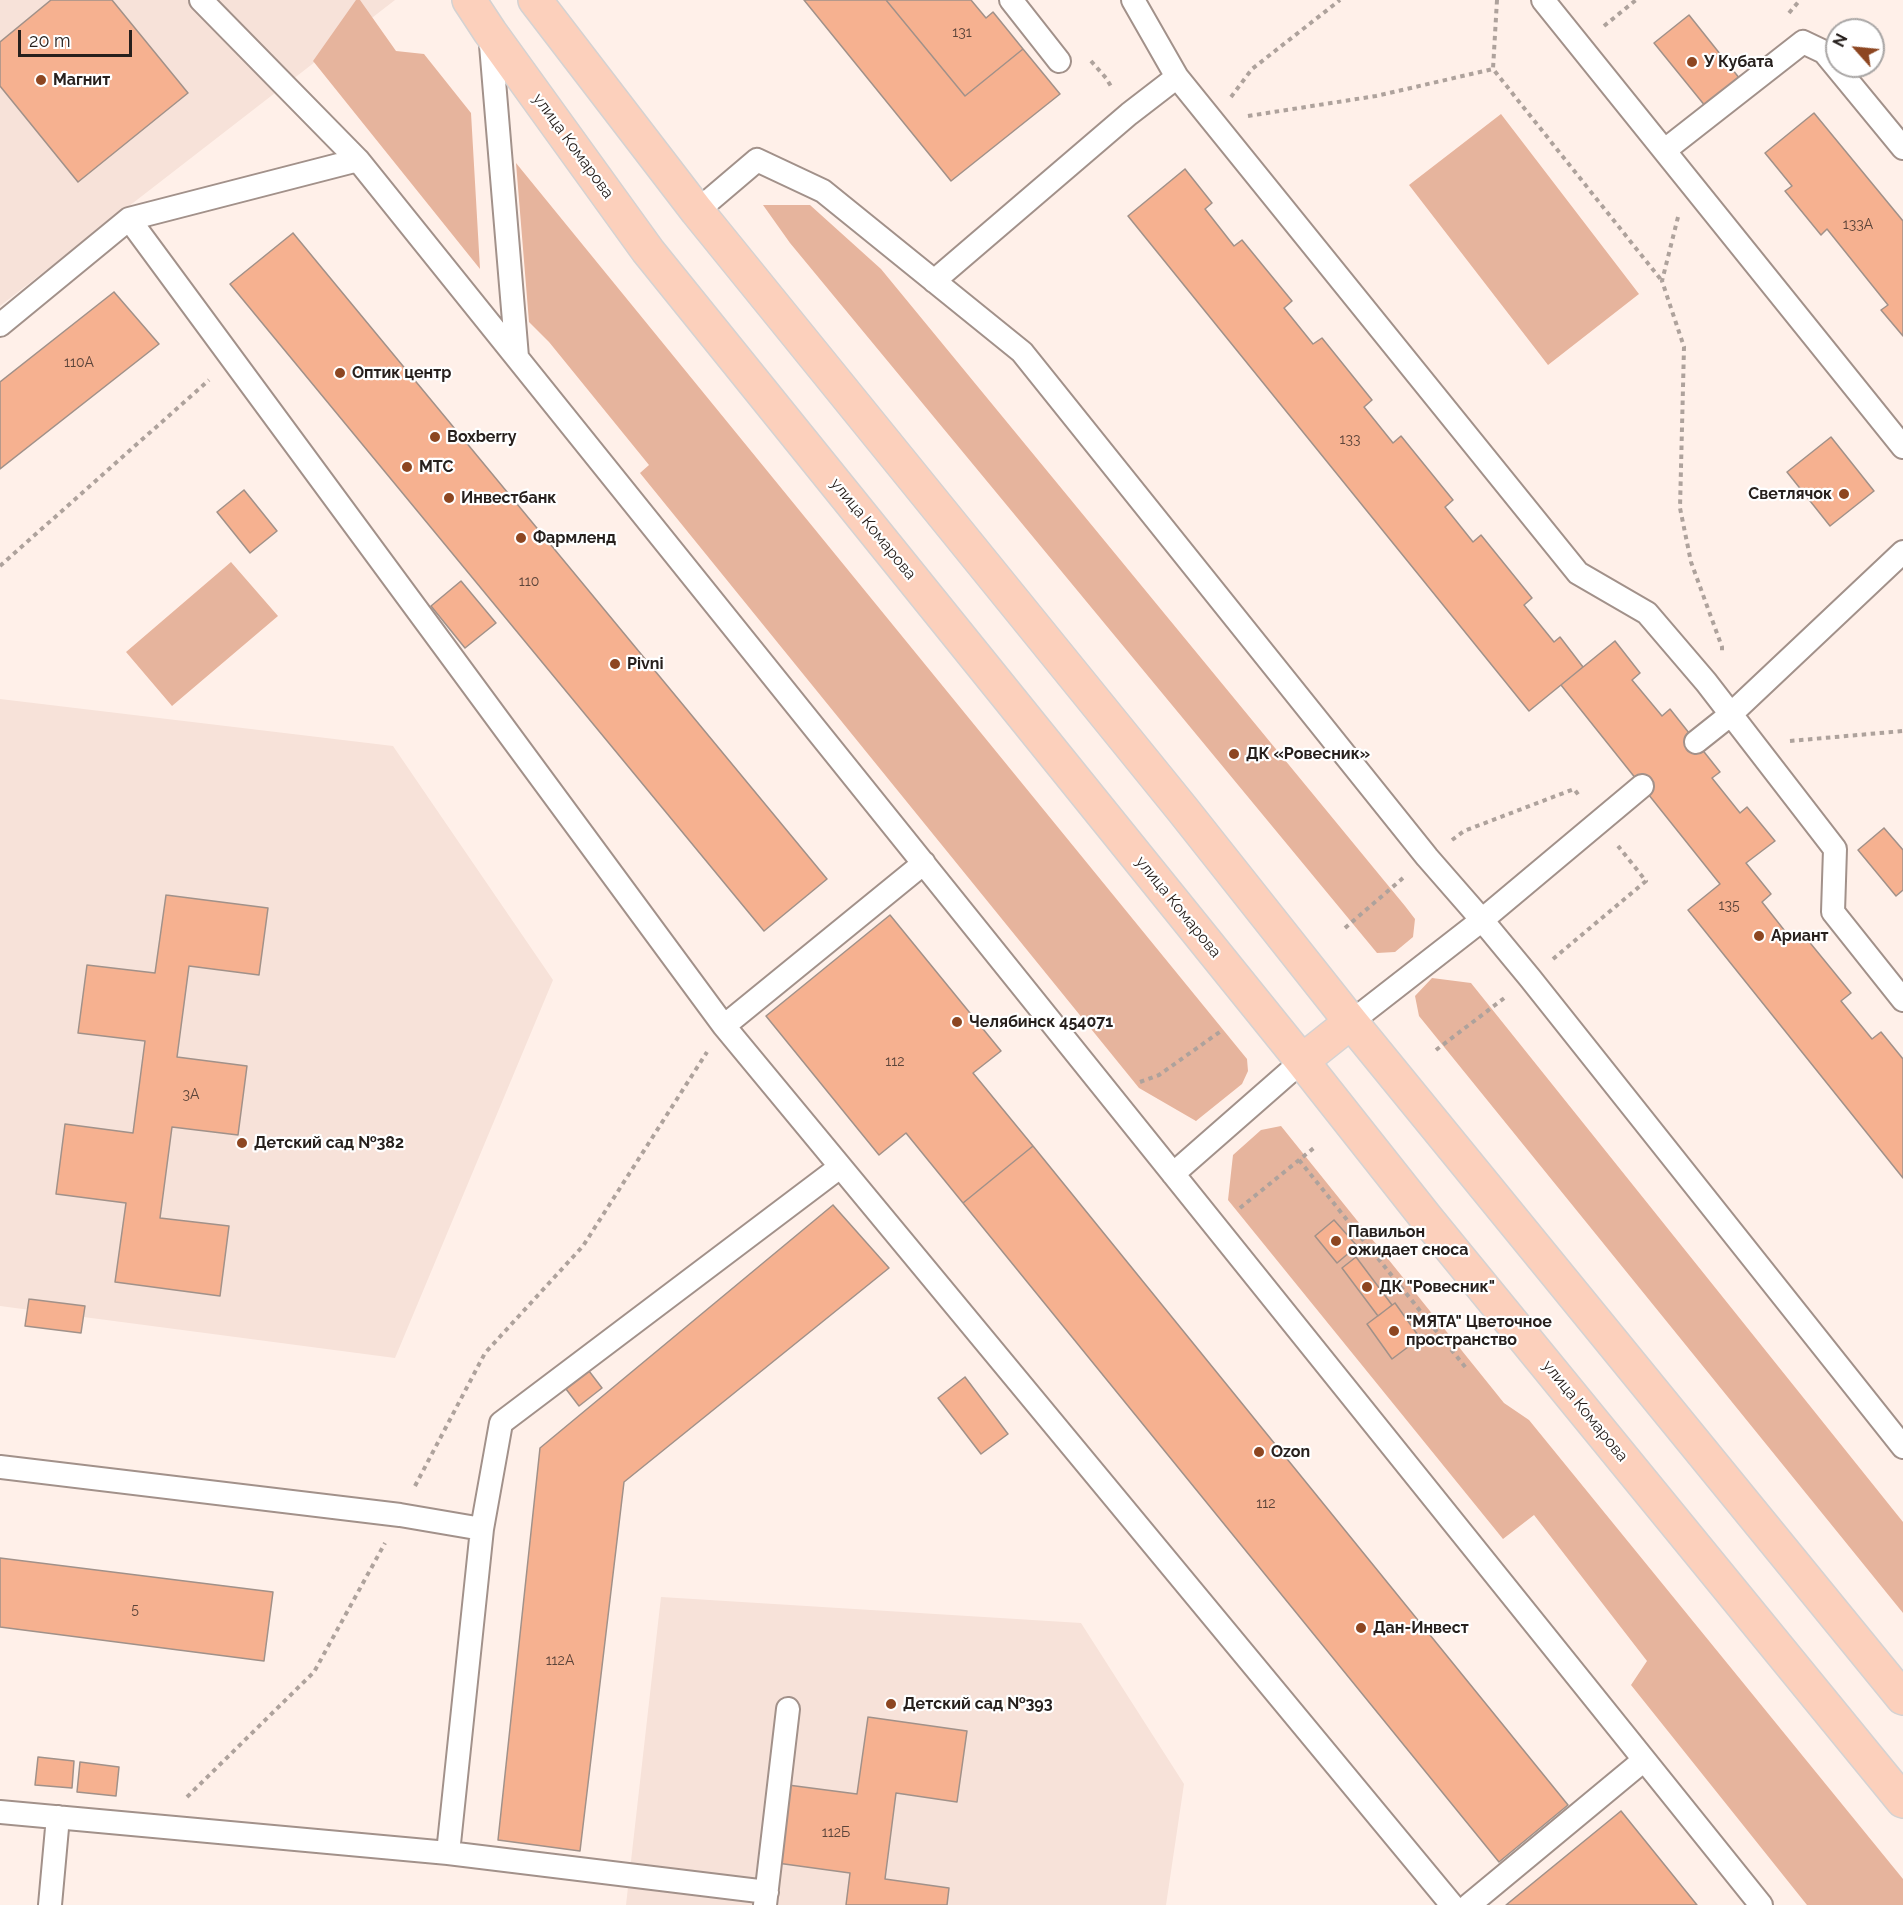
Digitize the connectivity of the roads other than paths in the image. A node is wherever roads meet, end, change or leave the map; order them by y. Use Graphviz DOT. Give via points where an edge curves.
graph roads {
  1 [pos="201,0"];
  2 [pos="470,0"];
  3 [pos="536,0"];
  4 [pos="1011,0"];
  5 [pos="1133,0"];
  6 [pos="1543,0"];
  7 [pos="490,32"];
  8 [pos="1059,61"];
  9 [pos="1177,77"];
  10 [pos="1903,148"];
  11 [pos="1665,150"];
  12 [pos="358,160"];
  13 [pos="697,211"];
  14 [pos="129,219"];
  15 [pos="934,281"];
  16 [pos="0,325"];
  17 [pos="517,357"];
  18 [pos="1903,447"];
  19 [pos="1903,552"];
  20 [pos="1726,708"];
  21 [pos="1696,742"];
  22 [pos="1642,786"];
  23 [pos="924,863"];
  24 [pos="1482,920"];
  25 [pos="1903,1000"];
  26 [pos="1351,1022"];
  27 [pos="724,1026"];
  28 [pos="1302,1061"];
  29 [pos="840,1167"];
  30 [pos="1173,1174"];
  31 [pos="1903,1447"];
  32 [pos="0,1467"];
  33 [pos="482,1529"];
  34 [pos="1903,1698"];
  35 [pos="788,1709"];
  36 [pos="1644,1760"];
  37 [pos="1903,1801"];
  38 [pos="0,1812"];
  39 [pos="58,1816"];
  40 [pos="448,1853"];
  41 [pos="766,1899"];
  42 [pos="50,1905"];
  43 [pos="1452,1905"];
  44 [pos="1468,1905"];
  45 [pos="1761,1905"];
  1 -- 12 [label="lane"];
  2 -- 7 [label="main road, улица Комарова"];
  3 -- 13 [label="main road"];
  4 -- 8 [label="lane"];
  5 -- 9 [label="lane"];
  6 -- 11 [label="lane"];
  7 -- 17 [label="lane"];
  7 -- 28 [label="main road, улица Комарова" via="648,251"];
  9 -- 15 [label="lane"];
  9 -- 20 [label="lane" via="1578,573 1647,613"];
  10 -- 11 [label="lane" via="1824,52 1803,42"];
  11 -- 18 [label="lane"];
  12 -- 14 [label="lane"];
  12 -- 17 [label="lane"];
  13 -- 15 [label="lane" via="757,160 823,191"];
  13 -- 26 [label="main road"];
  14 -- 16 [label="lane"];
  14 -- 27 [label="lane"];
  15 -- 24 [label="lane" via="1022,352 1427,857"];
  17 -- 23 [label="lane"];
  19 -- 20 [label="lane"];
  20 -- 21 [label="lane"];
  20 -- 25 [label="lane" via="1835,849 1833,912"];
  22 -- 24 [label="lane"];
  23 -- 27 [label="lane"];
  23 -- 30 [label="lane"];
  24 -- 26 [label="lane"];
  24 -- 31 [label="lane"];
  26 -- 28 [label="main road"];
  26 -- 34 [label="main road"];
  27 -- 29 [label="lane"];
  28 -- 30 [label="lane"];
  28 -- 37 [label="main road, улица Комарова"];
  29 -- 33 [label="lane" via="501,1423"];
  29 -- 43 [label="lane"];
  30 -- 36 [label="lane"];
  32 -- 33 [label="lane" via="400,1515"];
  33 -- 40 [label="lane"];
  35 -- 41 [label="lane"];
  36 -- 44 [label="lane"];
  36 -- 45 [label="lane"];
  38 -- 39 [label="lane"];
  39 -- 40 [label="lane"];
  39 -- 42 [label="lane"];
  40 -- 41 [label="lane"];
}
